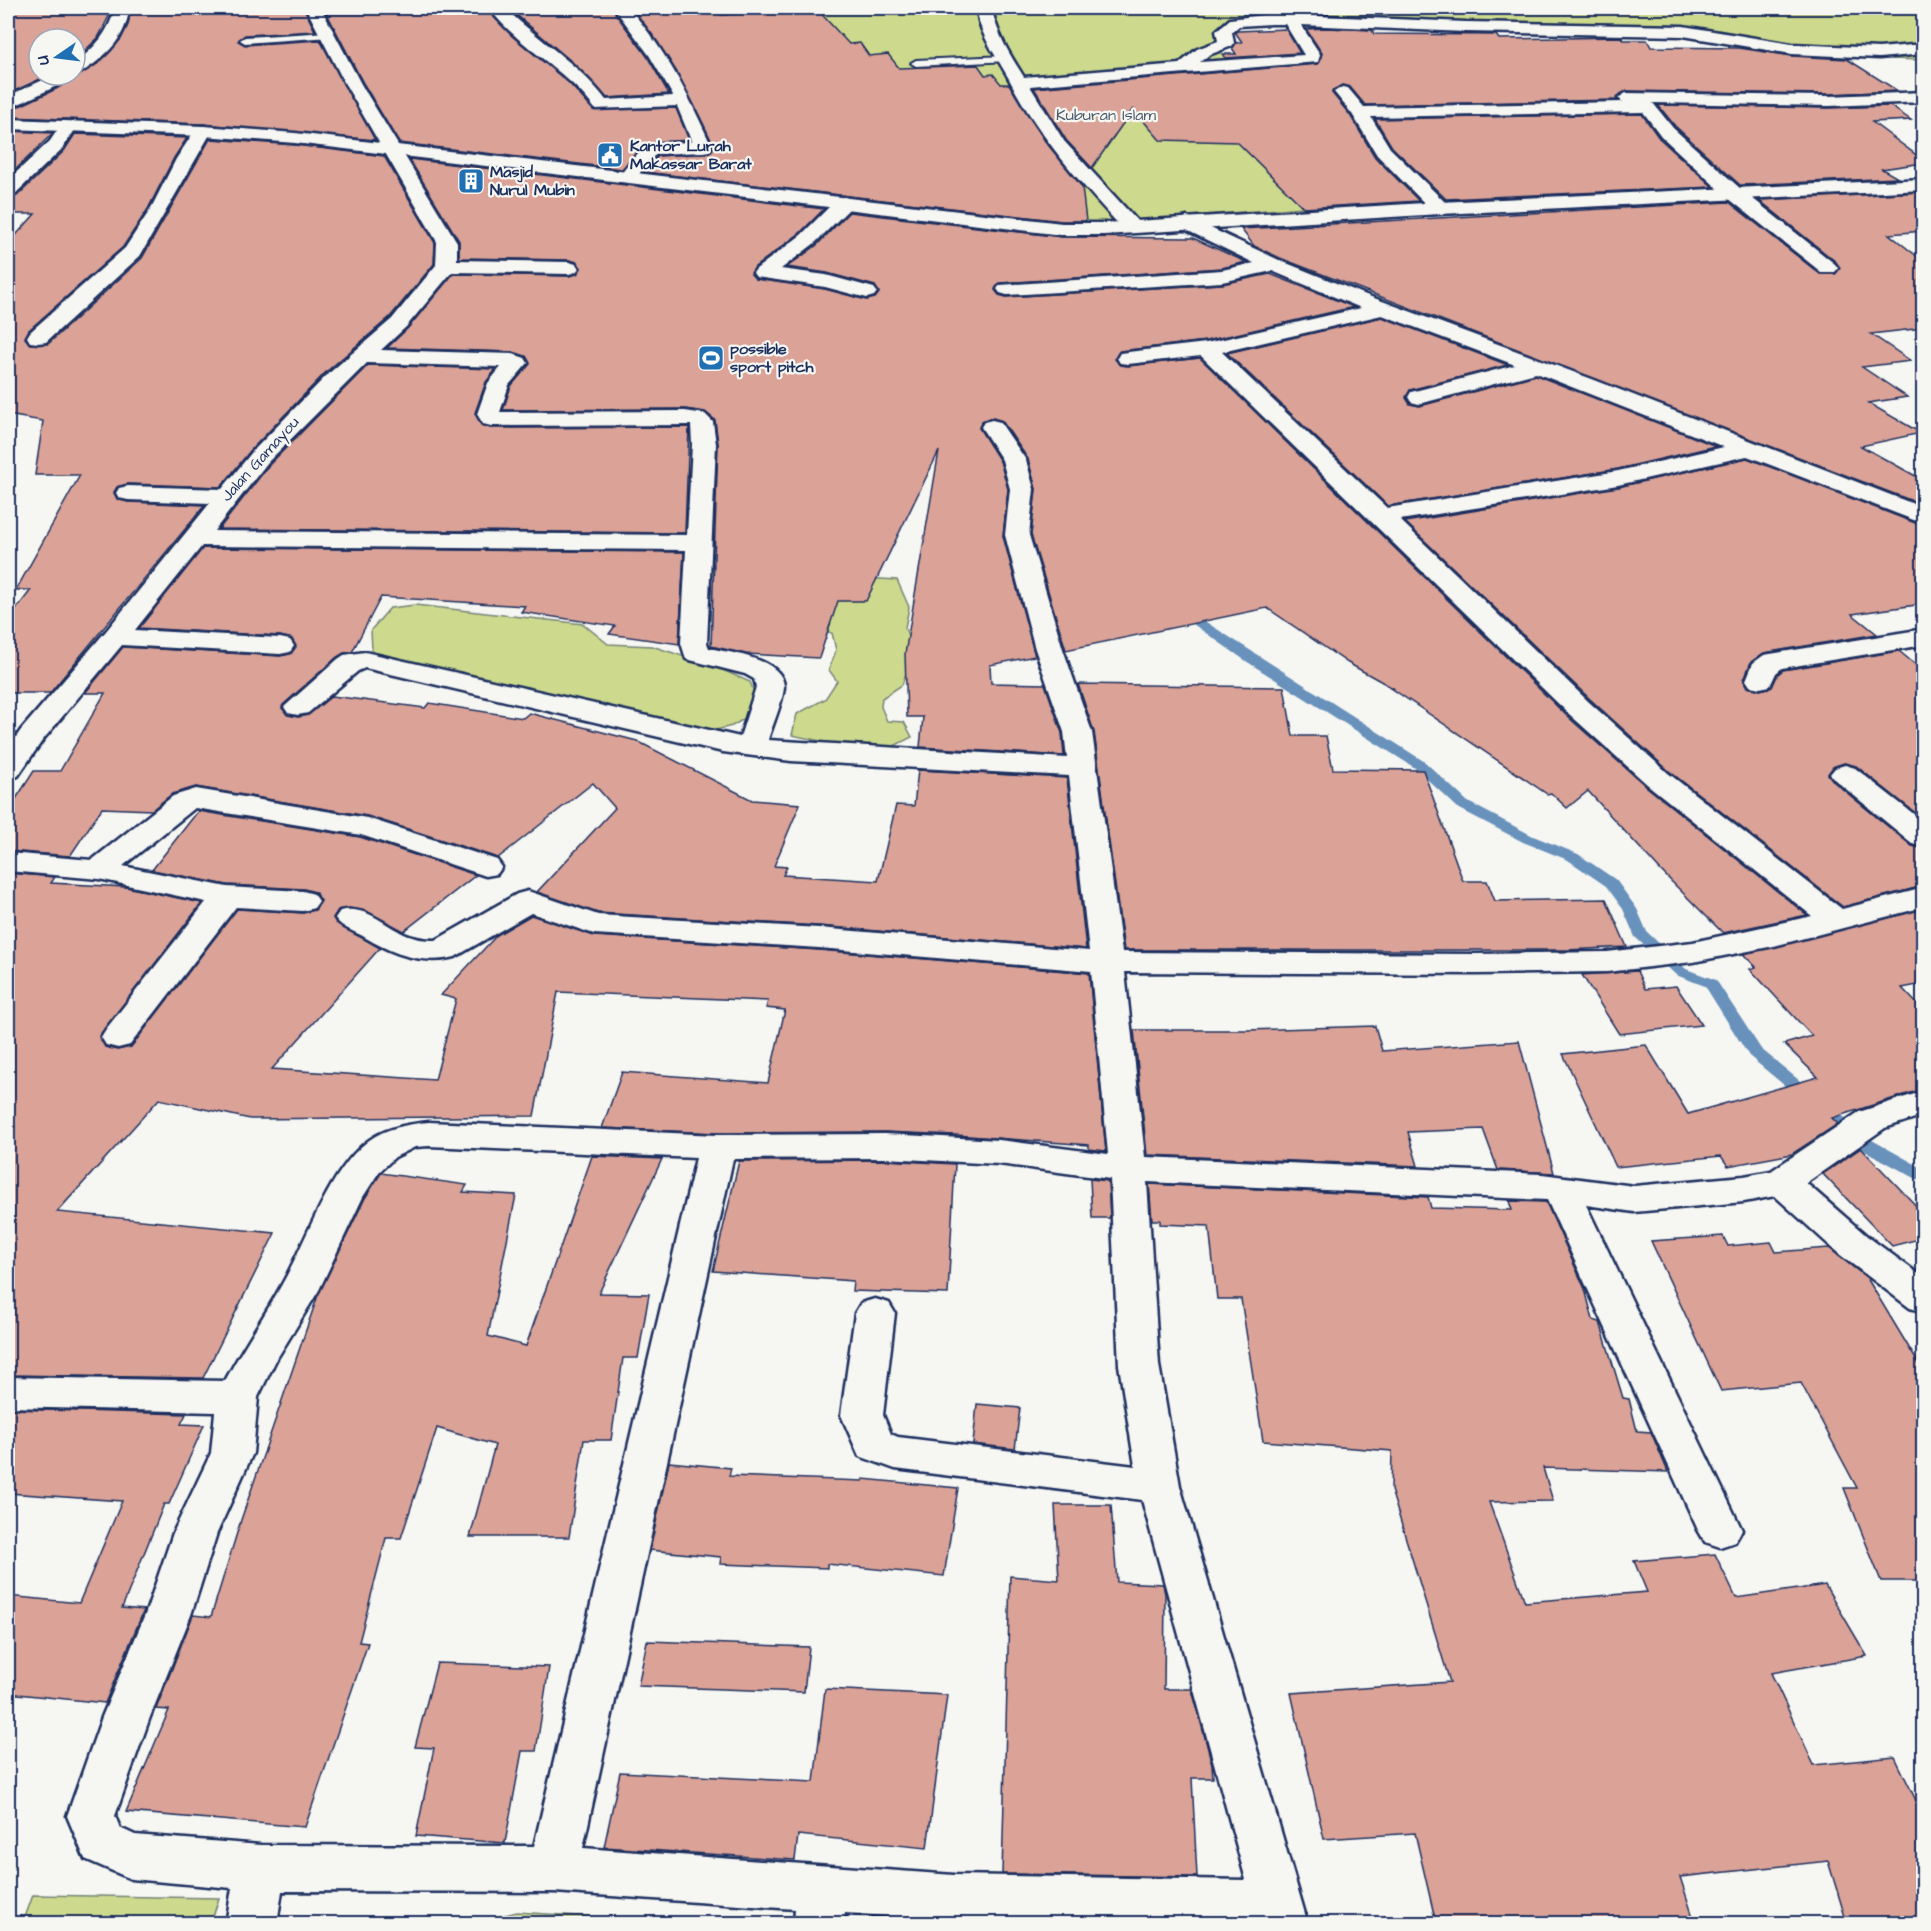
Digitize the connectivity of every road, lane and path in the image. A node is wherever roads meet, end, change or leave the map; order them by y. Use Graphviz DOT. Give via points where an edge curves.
graph roads {
  1 [pos="122,8"];
  2 [pos="313,8"];
  3 [pos="497,8"];
  4 [pos="984,8"];
  5 [pos="1265,8"];
  6 [pos="625,12"];
  7 [pos="1286,20"];
  8 [pos="1498,27"];
  9 [pos="328,35"];
  10 [pos="245,40"];
  11 [pos="1508,43"];
  12 [pos="1923,49"];
  13 [pos="1879,53"];
  14 [pos="1005,59"];
  15 [pos="87,63"];
  16 [pos="916,63"];
  17 [pos="1895,66"];
  18 [pos="1183,68"];
  19 [pos="1910,79"];
  20 [pos="1018,82"];
  21 [pos="41,87"];
  22 [pos="1923,91"];
  23 [pos="1342,92"];
  24 [pos="1923,97"];
  25 [pos="1621,99"];
  26 [pos="683,101"];
  27 [pos="8,102"];
  28 [pos="1359,112"];
  29 [pos="9,124"];
  30 [pos="68,127"];
  31 [pos="203,131"];
  32 [pos="392,149"];
  33 [pos="629,176"];
  34 [pos="1923,184"];
  35 [pos="8,190"];
  36 [pos="1735,194"];
  37 [pos="844,203"];
  38 [pos="1440,208"];
  39 [pos="1187,223"];
  40 [pos="1133,228"];
  41 [pos="1272,265"];
  42 [pos="446,266"];
  43 [pos="569,268"];
  44 [pos="1828,268"];
  45 [pos="1007,289"];
  46 [pos="867,292"];
  47 [pos="1383,309"];
  48 [pos="38,337"];
  49 [pos="1206,350"];
  50 [pos="363,356"];
  51 [pos="1128,358"];
  52 [pos="1538,366"];
  53 [pos="1419,397"];
  54 [pos="992,428"];
  55 [pos="1750,448"];
  56 [pos="128,493"];
  57 [pos="226,496"];
  58 [pos="1380,516"];
  59 [pos="1923,517"];
  60 [pos="193,538"];
  61 [pos="700,543"];
  62 [pos="115,637"];
  63 [pos="1923,637"];
  64 [pos="280,646"];
  65 [pos="1760,680"];
  66 [pos="298,706"];
  67 [pos="752,746"];
  68 [pos="1083,768"];
  69 [pos="8,770"];
  70 [pos="1845,774"];
  71 [pos="1923,838"];
  72 [pos="8,862"];
  73 [pos="486,867"];
  74 [pos="99,870"];
  75 [pos="227,897"];
  76 [pos="1923,897"];
  77 [pos="303,901"];
  78 [pos="351,918"];
  79 [pos="1836,920"];
  80 [pos="1107,962"];
  81 [pos="118,1037"];
  82 [pos="1923,1102"];
  83 [pos="717,1147"];
  84 [pos="1128,1169"];
  85 [pos="1782,1182"];
  86 [pos="1560,1189"];
  87 [pos="1923,1298"];
  88 [pos="875,1313"];
  89 [pos="8,1392"];
  90 [pos="237,1397"];
  91 [pos="1159,1486"];
  92 [pos="1720,1530"];
  93 [pos="261,1868"];
  94 [pos="554,1869"];
  95 [pos="820,1906"];
  96 [pos="1280,1914"];
  97 [pos="251,1923"];
  1 -- 15 [label="street" via="119,24"];
  2 -- 9 [label="street"];
  3 -- 26 [label="street" via="589,88 601,105"];
  4 -- 14 [label="street"];
  5 -- 7 [label="lane" via="1270,15"];
  6 -- 26 [label="street" via="658,54"];
  7 -- 8 [label="street"];
  7 -- 18 [label="street" via="1235,22 1224,31 1226,43 1203,52"];
  7 -- 18 [label="street" via="1312,59"];
  8 -- 11 [label="street"];
  8 -- 13 [label="street" via="1683,31 1792,49"];
  9 -- 10 [label="lane"];
  9 -- 32 [label="street" via="352,84"];
  12 -- 13 [label="street"];
  13 -- 17 [label="street"];
  14 -- 16 [label="lane"];
  14 -- 20 [label="street"];
  18 -- 20 [label="street"];
  19 -- 22 [label="street"];
  20 -- 40 [label="street" via="1063,152"];
  21 -- 27 [label="street"];
  23 -- 28 [label="street"];
  24 -- 25 [label="street" via="1829,101"];
  25 -- 28 [label="street"];
  25 -- 36 [label="street" via="1652,111 1667,132"];
  26 -- 33 [label="street" via="703,147 652,149"];
  28 -- 38 [label="street" via="1383,151"];
  29 -- 30 [label="street"];
  30 -- 31 [label="street"];
  30 -- 35 [label="street" via="56,145"];
  31 -- 32 [label="street"];
  31 -- 48 [label="street" via="133,252"];
  32 -- 33 [label="street"];
  32 -- 42 [label="street" via="447,242"];
  33 -- 37 [label="street"];
  34 -- 36 [label="street"];
  36 -- 38 [label="street"];
  36 -- 44 [label="street"];
  37 -- 40 [label="street" via="1062,229"];
  37 -- 46 [label="street" via="808,239 763,273"];
  38 -- 39 [label="street"];
  39 -- 40 [label="street"];
  39 -- 41 [label="street"];
  41 -- 45 [label="street" via="1222,276"];
  41 -- 47 [label="street"];
  42 -- 43 [label="street"];
  42 -- 50 [label="street, Jalan Gamayou" via="405,316"];
  47 -- 49 [label="street"];
  47 -- 52 [label="street"];
  49 -- 51 [label="street"];
  49 -- 58 [label="street"];
  50 -- 57 [label="street, Jalan Gamayou" via="295,419"];
  50 -- 61 [label="street" via="513,361 517,363 499,382 488,414 491,419 697,419 702,422 704,444"];
  52 -- 53 [label="street"];
  52 -- 55 [label="street"];
  54 -- 68 [label="street" via="1014,460 1022,489 1017,536 1048,649 1078,732"];
  55 -- 58 [label="street" via="1618,478"];
  55 -- 59 [label="street"];
  56 -- 57 [label="street"];
  57 -- 60 [label="street, Jalan Gamayou"];
  58 -- 79 [label="street" via="1658,779"];
  60 -- 61 [label="street"];
  60 -- 62 [label="street, Jalan Gamayou"];
  61 -- 67 [label="street" via="696,653 755,668 767,675 770,687"];
  62 -- 64 [label="street"];
  62 -- 69 [label="street, Jalan Gamayou" via="31,736"];
  63 -- 65 [label="street" via="1774,661 1763,669"];
  66 -- 67 [label="street" via="348,665 365,660 650,727"];
  67 -- 68 [label="street" via="791,752"];
  68 -- 80 [label="street"];
  70 -- 71 [label="street"];
  72 -- 74 [label="street"];
  73 -- 74 [label="street" via="367,827 196,798 184,802"];
  74 -- 75 [label="street"];
  75 -- 77 [label="street"];
  75 -- 81 [label="street"];
  76 -- 79 [label="street"];
  78 -- 80 [label="street" via="392,941 422,950 443,950 528,901 594,924"];
  79 -- 80 [label="street" via="1693,952 1607,962"];
  80 -- 84 [label="street"];
  82 -- 85 [label="street" via="1872,1120"];
  83 -- 84 [label="street" via="885,1146 999,1152"];
  83 -- 90 [label="street" via="429,1134 408,1136 382,1148 366,1163 345,1195 299,1290"];
  83 -- 94 [label="street"];
  84 -- 86 [label="street"];
  84 -- 91 [label="street" via="1139,1365"];
  85 -- 86 [label="street" via="1634,1199"];
  85 -- 87 [label="street" via="1853,1245"];
  86 -- 92 [label="street"];
  88 -- 91 [label="street" via="862,1415 874,1445 895,1453"];
  89 -- 90 [label="street"];
  90 -- 93 [label="street" via="232,1453 195,1533 91,1816 102,1843 131,1857"];
  91 -- 96 [label="street"];
  93 -- 94 [label="street"];
  93 -- 97 [label="street"];
  94 -- 95 [label="street"];
  95 -- 96 [label="street" via="954,1898"];
}
